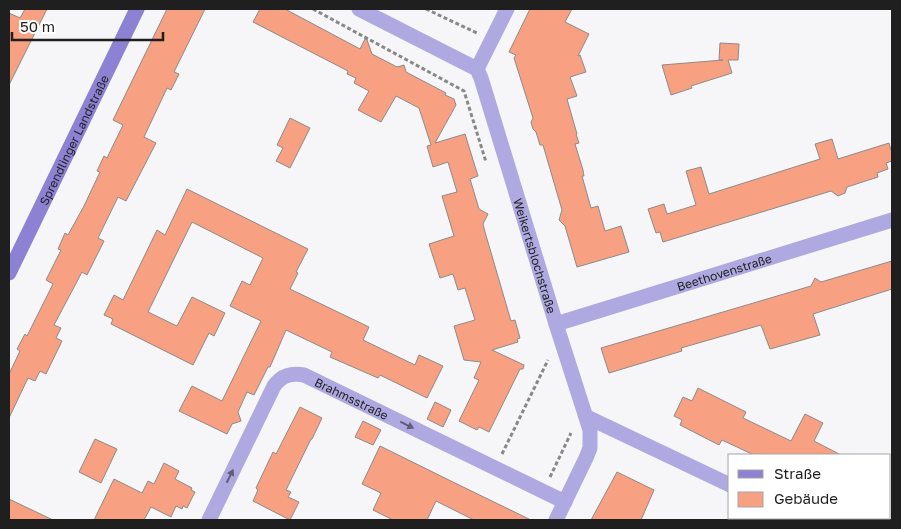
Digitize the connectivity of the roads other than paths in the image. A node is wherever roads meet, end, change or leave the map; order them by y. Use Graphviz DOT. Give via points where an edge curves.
graph roads {
  1 [pos="137,9"];
  2 [pos="359,9"];
  3 [pos="507,9"];
  4 [pos="477,69"];
  5 [pos="892,220"];
  6 [pos="9,273"];
  7 [pos="556,324"];
  8 [pos="587,417"];
  9 [pos="728,484"];
  10 [pos="565,502"];
  11 [pos="208,520"];
  12 [pos="556,520"];
  1 -- 6 [label="main road, Sprendlinger Landstraße"];
  2 -- 4 [label="street"];
  3 -- 4 [label="street"];
  4 -- 7 [label="street, Weikertsblochstraße"];
  5 -- 7 [label="street, Beethovenstraße"];
  7 -- 8 [label="street, Weikertsblochstraße"];
  8 -- 9 [label="street"];
  8 -- 10 [label="street, Weikertsblochstraße" via="590,448"];
  11 -- 10 [label="street, Brahmsstraße, one-way" via="274,386 287,375 304,375"];
  10 -- 12 [label="street, Weikertsblochstraße"];
}
